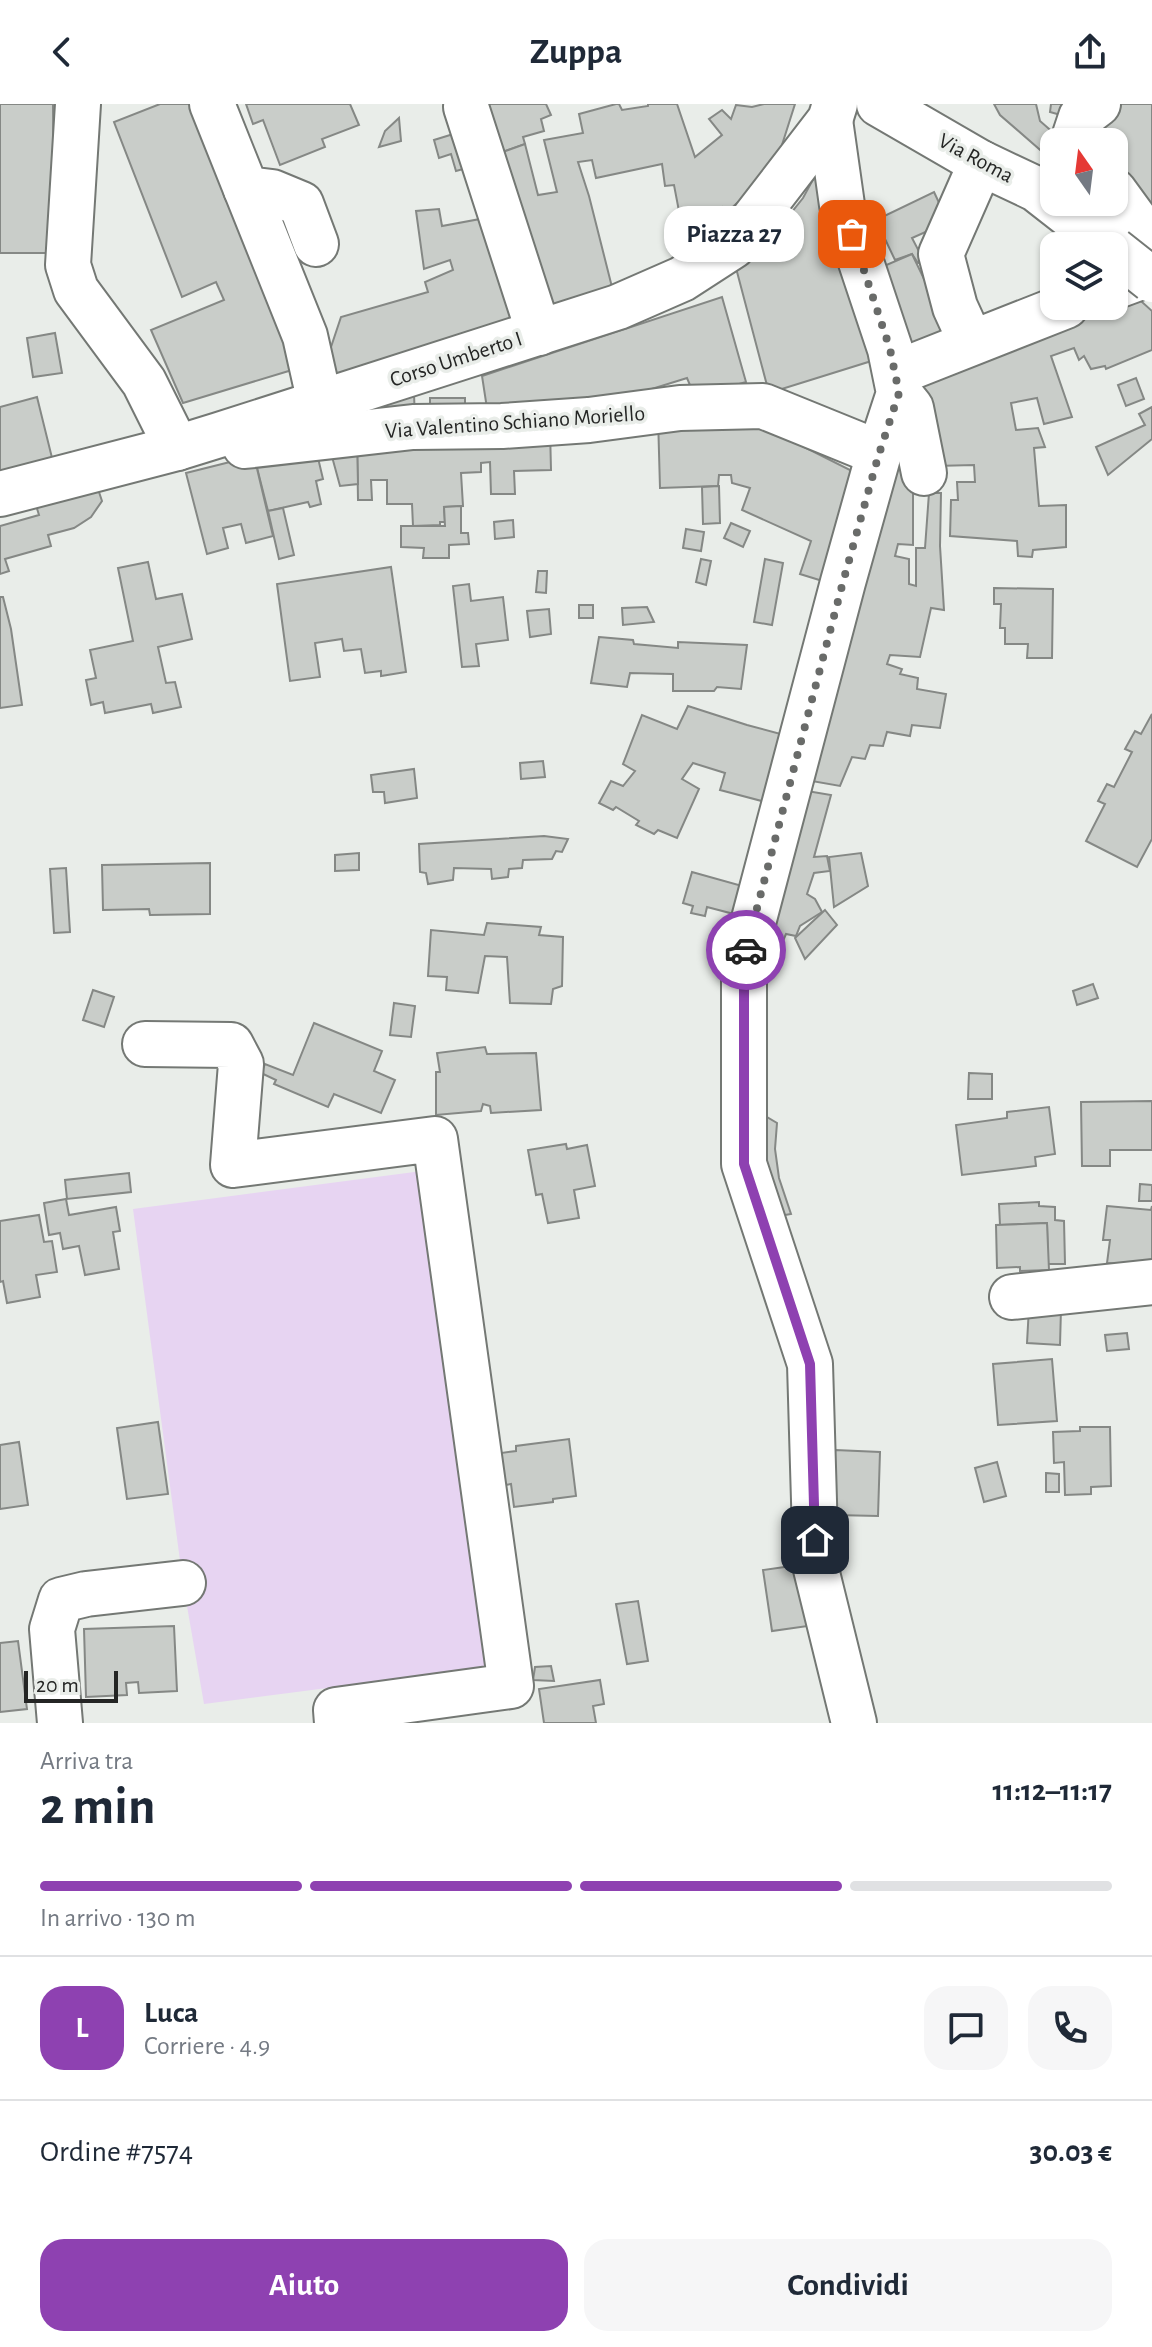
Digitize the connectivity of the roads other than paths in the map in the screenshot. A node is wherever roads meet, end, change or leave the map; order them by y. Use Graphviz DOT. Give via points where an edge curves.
graph roads {
  1 [pos="78,104"];
  2 [pos="212,104"];
  3 [pos="879,104"];
  4 [pos="1098,104"];
  5 [pos="466,107"];
  6 [pos="832,112"];
  7 [pos="1077,128"];
  8 [pos="981,163"];
  9 [pos="246,189"];
  10 [pos="1128,210"];
  11 [pos="1091,232"];
  12 [pos="1152,243"];
  13 [pos="316,244"];
  14 [pos="1128,261"];
  15 [pos="1152,273"];
  16 [pos="1152,280"];
  17 [pos="1128,282"];
  18 [pos="1040,316"];
  19 [pos="539,333"];
  20 [pos="971,342"];
  21 [pos="898,383"];
  22 [pos="320,403"];
  23 [pos="184,446"];
  24 [pos="879,453"];
  25 [pos="924,473"];
  26 [pos="0,494"];
  27 [pos="145,1044"];
  28 [pos="1152,1282"];
  29 [pos="1012,1297"];
  30 [pos="183,1583"];
  31 [pos="60,1723"];
  32 [pos="337,1723"];
  33 [pos="854,1723"];
  1 -- 23 [label="street" via="68,265 76,290"];
  2 -- 9 [label="street"];
  3 -- 8 [label="street, Via Roma"];
  4 -- 7 [label="street" via="1081,117"];
  5 -- 19 [label="street"];
  6 -- 19 [label="street, Corso Umberto I" via="733,246 682,279"];
  6 -- 21 [label="street" via="842,205"];
  8 -- 11 [label="street, Via Roma" via="1036,189"];
  8 -- 20 [label="street" via="941,254"];
  9 -- 13 [label="street" via="301,204"];
  9 -- 22 [label="street" via="305,336"];
  10 -- 12 [label="street"];
  14 -- 16 [label="street, bridge"];
  15 -- 17 [label="street"];
  18 -- 20 [label="street"];
  19 -- 22 [label="street, Corso Umberto I"];
  20 -- 21 [label="street"];
  21 -- 24 [label="street"];
  21 -- 25 [label="street" via="911,408"];
  22 -- 23 [label="street, Corso Umberto I"];
  23 -- 24 [label="street, Via Valentino Schiano Moriello" via="221,449 413,427 502,426 680,408 763,406"];
  23 -- 26 [label="street, Corso Umberto I"];
  24 -- 33 [label="street" via="744,957 744,1164 810,1364 816,1569"];
  27 -- 32 [label="street" via="231,1045 241,1064 233,1165 435,1139 511,1686 336,1710"];
  28 -- 29 [label="street"];
  30 -- 31 [label="street" via="61,1600 52,1629"];
}
